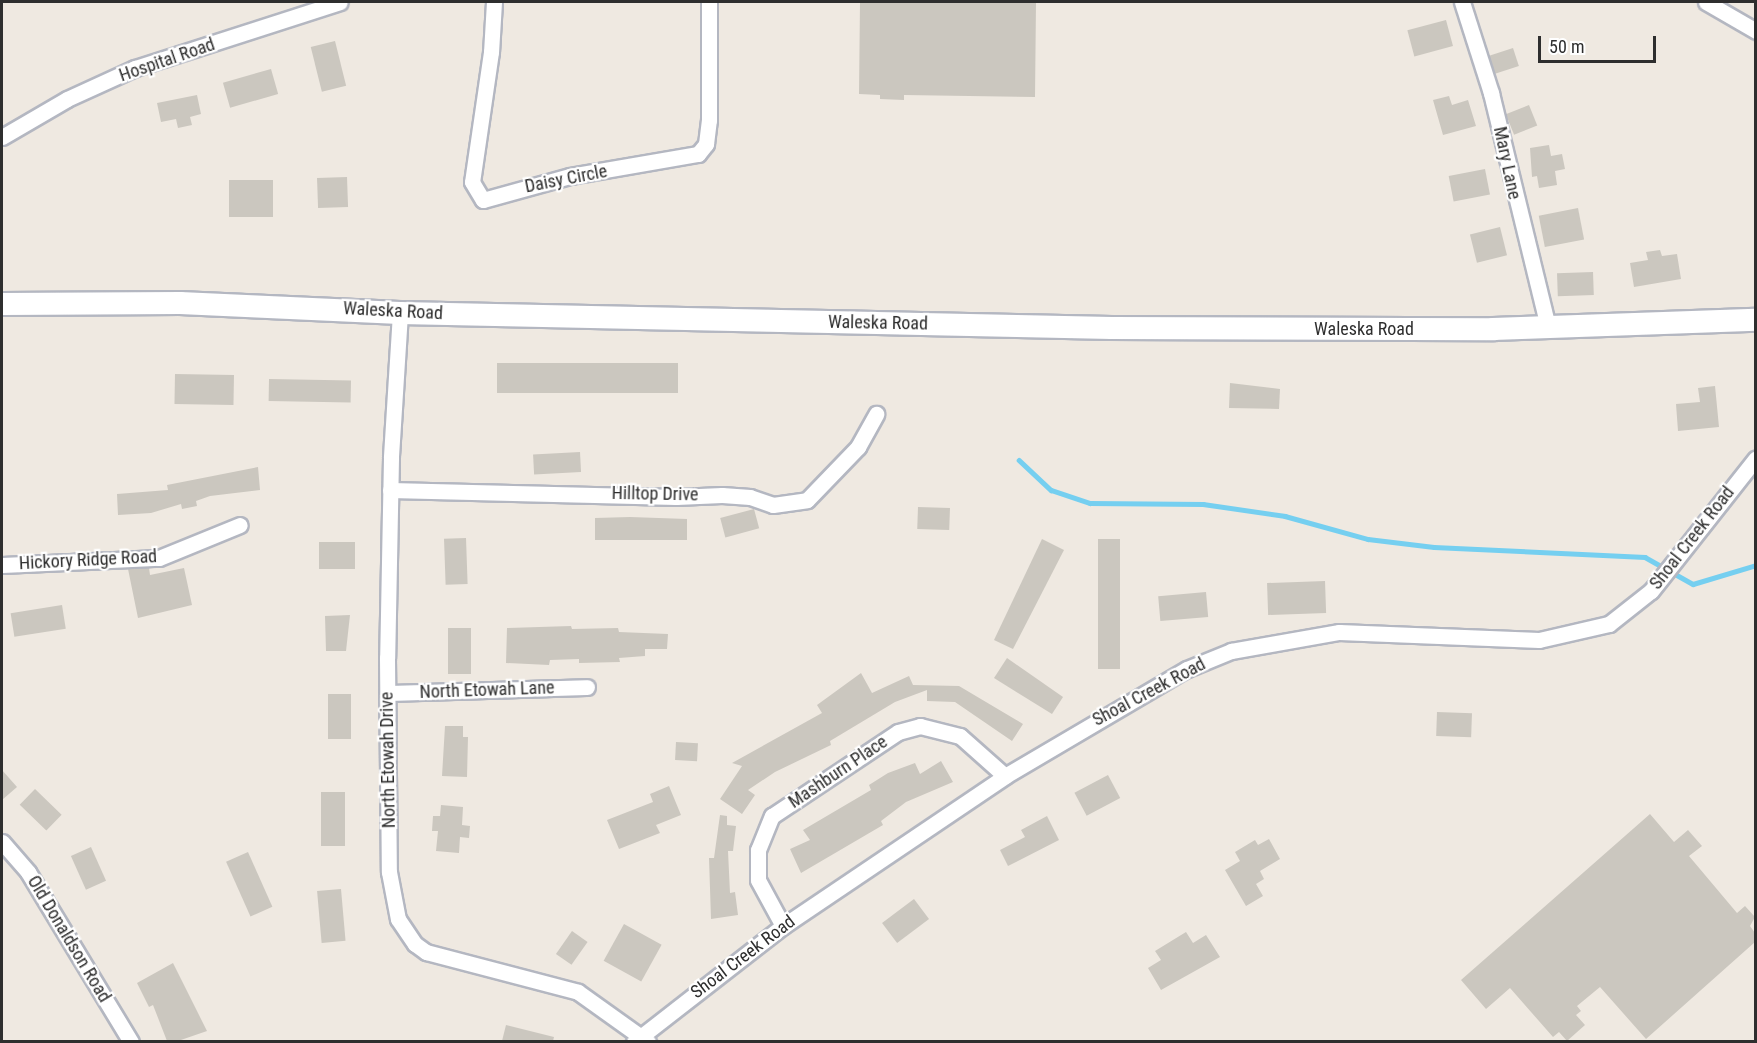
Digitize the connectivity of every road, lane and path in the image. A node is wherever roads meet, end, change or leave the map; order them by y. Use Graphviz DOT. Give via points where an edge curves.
graph roads {
  1 [pos="340,2"];
  2 [pos="494,2"];
  3 [pos="710,2"];
  4 [pos="1462,2"];
  5 [pos="1706,2"];
  6 [pos="1755,31"];
  7 [pos="2,137"];
  8 [pos="2,304"];
  9 [pos="400,313"];
  10 [pos="1755,320"];
  11 [pos="1548,326"];
  12 [pos="876,414"];
  13 [pos="1755,458"];
  14 [pos="390,490"];
  15 [pos="240,525"];
  16 [pos="2,565"];
  17 [pos="587,687"];
  18 [pos="388,693"];
  19 [pos="1005,776"];
  20 [pos="2,842"];
  21 [pos="783,926"];
  22 [pos="641,1039"];
  23 [pos="131,1041"];
  1 -- 7 [label="street, Hospital Road" via="135,68 67,99"];
  2 -- 3 [label="street, Daisy Circle" via="491,52 472,182 483,200 570,176 698,154 706,144 709,120"];
  4 -- 11 [label="street, Mary Lane" via="1491,93"];
  5 -- 6 [label="street"];
  8 -- 9 [label="main road, Waleska Road" via="180,303"];
  9 -- 11 [label="main road, Waleska Road" via="1123,328"];
  9 -- 14 [label="street, North Etowah Drive"];
  10 -- 11 [label="main road, Waleska Road"];
  12 -- 14 [label="street, Hilltop Drive" via="858,447 807,500 773,505 750,497 722,495"];
  13 -- 19 [label="street, Shoal Creek Road" via="1651,591 1610,624 1539,640 1339,632 1231,651 1187,669"];
  14 -- 18 [label="street, North Etowah Drive"];
  15 -- 16 [label="street, Hickory Ridge Road" via="159,558"];
  17 -- 18 [label="street, North Etowah Lane"];
  18 -- 22 [label="street, North Etowah Drive" via="390,890 406,933 426,952 578,992"];
  19 -- 21 [label="street, Shoal Creek Road"];
  19 -- 21 [label="street, Mashburn Place" via="960,736 920,726 898,732 772,816 758,850 758,880"];
  20 -- 23 [label="street, Old Donaldson Road" via="28,872"];
  21 -- 22 [label="street, Shoal Creek Road"];
}
